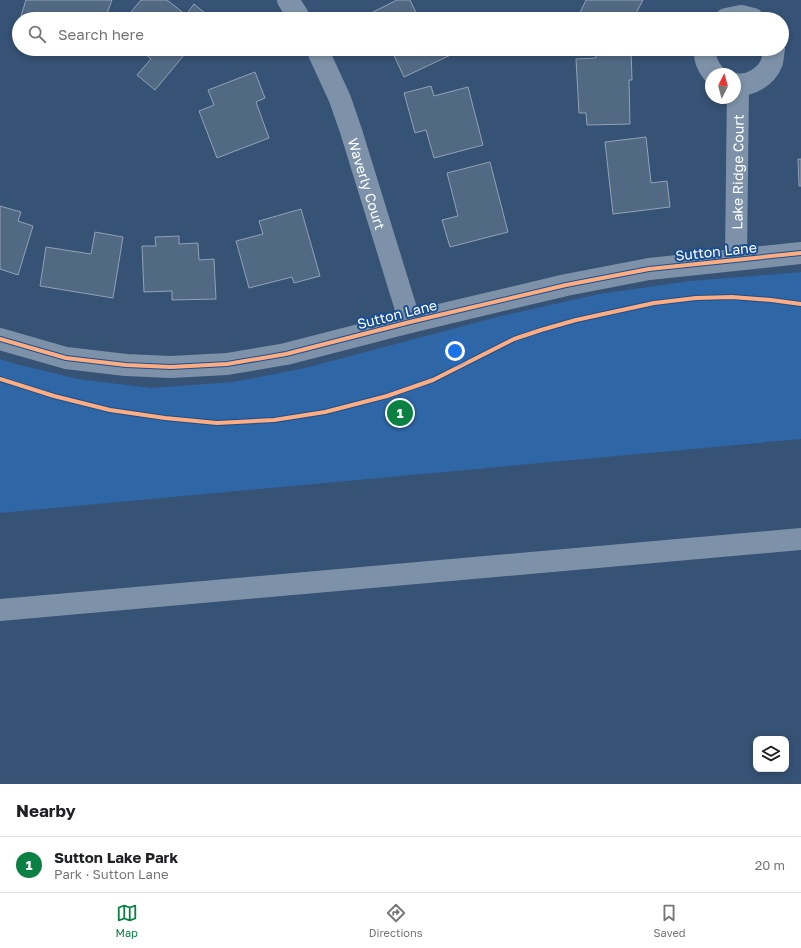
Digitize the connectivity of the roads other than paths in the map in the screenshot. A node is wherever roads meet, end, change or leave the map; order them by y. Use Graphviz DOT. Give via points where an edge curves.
graph roads {
  1 [pos="288,0"];
  2 [pos="296,12"];
  3 [pos="321,56"];
  4 [pos="706,56"];
  5 [pos="773,56"];
  6 [pos="709,68"];
  7 [pos="741,84"];
  8 [pos="737,104"];
  9 [pos="801,253"];
  10 [pos="736,259"];
  11 [pos="410,322"];
  12 [pos="0,339"];
  13 [pos="801,539"];
  14 [pos="0,610"];
  1 -- 2 [label="street"];
  3 -- 11 [label="street, Waverly Court" via="340,99"];
  4 -- 6 [label="street"];
  5 -- 7 [label="street, Lake Ridge Court" via="766,73 754,82"];
  8 -- 10 [label="street, Lake Ridge Court"];
  9 -- 10 [label="street, Sutton Lane"];
  10 -- 11 [label="street, Sutton Lane" via="566,284"];
  11 -- 12 [label="street, Sutton Lane" via="286,354 227,364 171,367 66,358"];
  13 -- 14 [label="street"];
}
